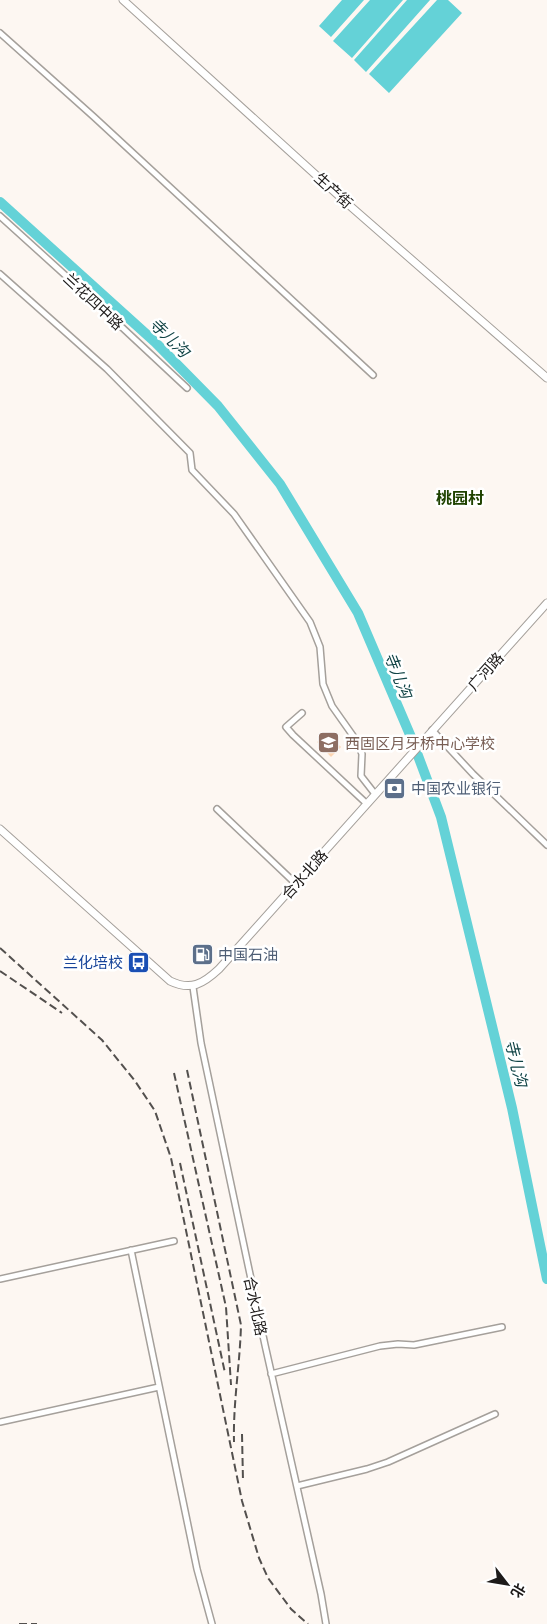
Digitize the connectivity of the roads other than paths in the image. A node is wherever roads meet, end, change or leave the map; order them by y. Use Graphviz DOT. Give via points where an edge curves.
graph roads {
  1 [pos="123,0"];
  2 [pos="0,33"];
  3 [pos="1,218"];
  4 [pos="0,274"];
  5 [pos="373,375"];
  6 [pos="547,378"];
  7 [pos="187,388"];
  8 [pos="547,603"];
  9 [pos="302,713"];
  10 [pos="432,730"];
  11 [pos="410,755"];
  12 [pos="375,794"];
  13 [pos="366,803"];
  14 [pos="217,809"];
  15 [pos="0,829"];
  16 [pos="547,845"];
  17 [pos="296,883"];
  18 [pos="193,986"];
  19 [pos="174,1241"];
  20 [pos="131,1250"];
  21 [pos="0,1279"];
  22 [pos="502,1327"];
  23 [pos="271,1374"];
  24 [pos="159,1387"];
  25 [pos="495,1414"];
  26 [pos="0,1422"];
  27 [pos="297,1486"];
  28 [pos="212,1624"];
  29 [pos="326,1624"];
  1 -- 6 [label="street, 生产街"];
  2 -- 5 [label="street"];
  3 -- 7 [label="street, 兰花四中路"];
  4 -- 12 [label="street" via="107,370 190,453 192,470 234,514 310,622 320,647 323,684 332,706 356,740 362,754 361,776"];
  8 -- 10 [label="street, 广河路"];
  9 -- 13 [label="street" via="286,727"];
  10 -- 11 [label="street, 广河路"];
  10 -- 16 [label="street"];
  11 -- 12 [label="street, 合水北路"];
  12 -- 13 [label="street, 合水北路"];
  13 -- 17 [label="street, 合水北路"];
  14 -- 17 [label="street"];
  15 -- 18 [label="street" via="170,981"];
  17 -- 18 [label="street, 合水北路" via="219,969"];
  18 -- 23 [label="street, 合水北路" via="201,1043"];
  19 -- 20 [label="street"];
  20 -- 21 [label="street"];
  20 -- 24 [label="street"];
  22 -- 23 [label="street" via="414,1345 380,1346"];
  23 -- 27 [label="street, 合水北路"];
  24 -- 26 [label="street"];
  24 -- 28 [label="street"];
  25 -- 27 [label="street" via="388,1462"];
  27 -- 29 [label="street, 合水北路"];
}
